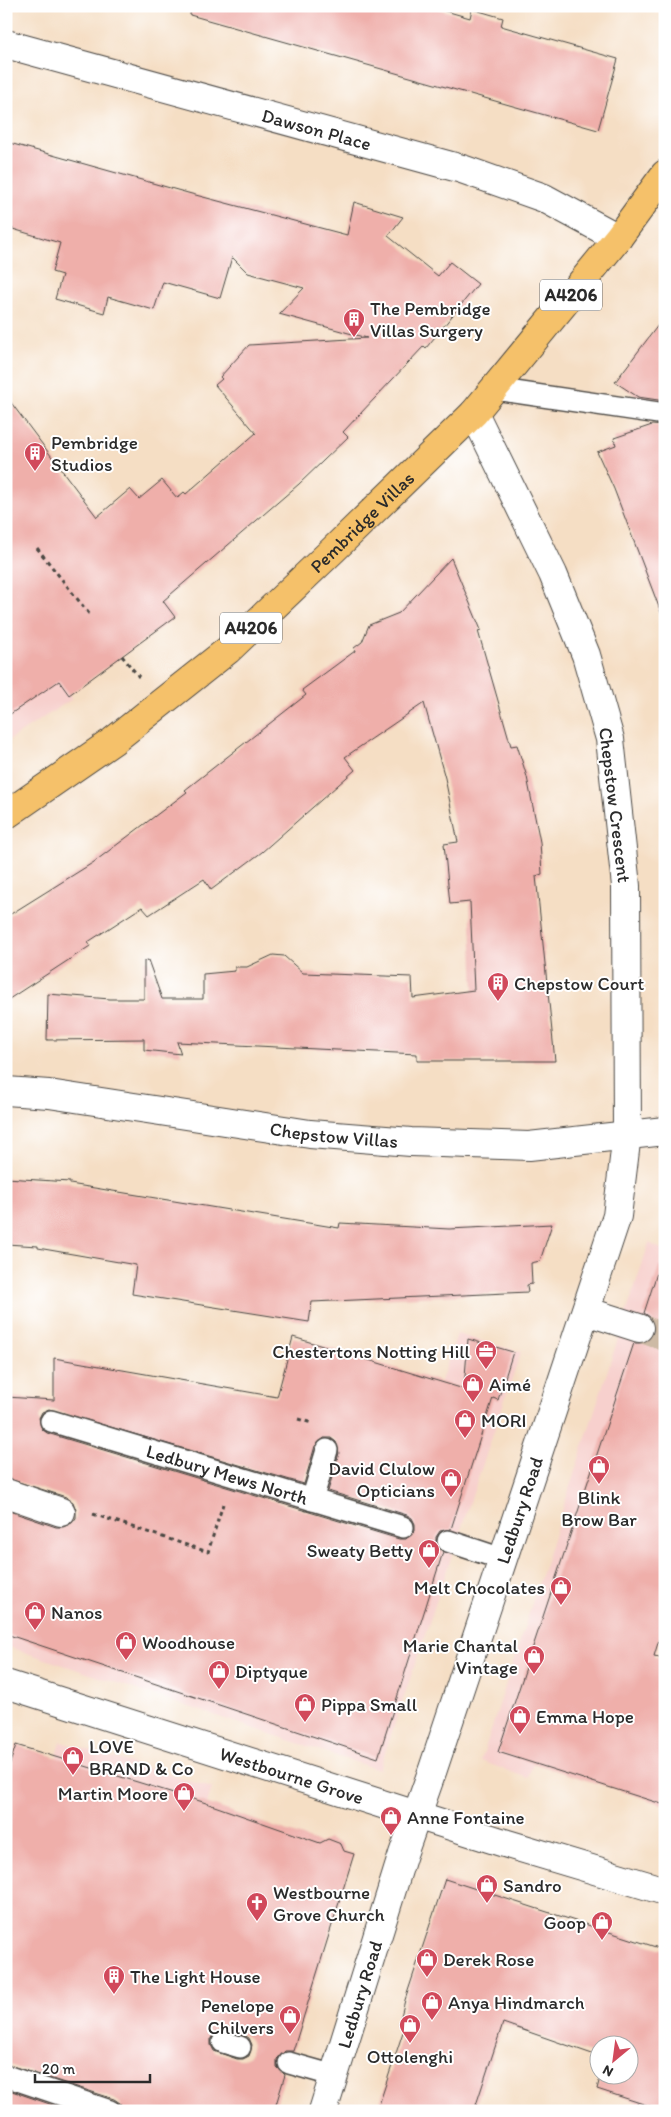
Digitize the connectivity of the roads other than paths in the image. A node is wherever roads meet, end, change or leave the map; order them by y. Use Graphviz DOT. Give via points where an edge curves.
graph roads {
  1 [pos="6,44"];
  2 [pos="665,174"];
  3 [pos="618,238"];
  4 [pos="494,389"];
  5 [pos="474,413"];
  6 [pos="665,414"];
  7 [pos="6,815"];
  8 [pos="6,1090"];
  9 [pos="665,1131"];
  10 [pos="627,1134"];
  11 [pos="586,1311"];
  12 [pos="639,1328"];
  13 [pos="51,1421"];
  14 [pos="327,1450"];
  15 [pos="6,1493"];
  16 [pos="312,1500"];
  17 [pos="62,1512"];
  18 [pos="402,1527"];
  19 [pos="448,1541"];
  20 [pos="502,1559"];
  21 [pos="6,1684"];
  22 [pos="418,1815"];
  23 [pos="665,1891"];
  24 [pos="289,2063"];
  25 [pos="6,2076"];
  26 [pos="335,2076"];
  27 [pos="110,2111"];
  28 [pos="323,2111"];
  1 -- 3 [label="street, Dawson Place" via="462,169 544,198"];
  2 -- 3 [label="main road, Pembridge Villas / A4206"];
  3 -- 4 [label="main road, Pembridge Villas / A4206"];
  4 -- 5 [label="main road, Pembridge Villas / A4206"];
  4 -- 6 [label="lane"];
  5 -- 7 [label="main road, Pembridge Villas / A4206" via="228,650 113,741"];
  5 -- 10 [label="street, Chepstow Crescent" via="553,574 586,655 610,739 626,886"];
  8 -- 10 [label="street, Chepstow Villas" via="310,1134 402,1141 529,1146"];
  9 -- 10 [label="street, Chepstow Villas"];
  10 -- 11 [label="street, Ledbury Road" via="617,1216"];
  11 -- 12 [label="street"];
  11 -- 20 [label="street, Ledbury Road"];
  13 -- 16 [label="lane, Ledbury Mews North"];
  14 -- 16 [label="lane"];
  15 -- 17 [label="street"];
  16 -- 18 [label="lane, Ledbury Mews North"];
  19 -- 20 [label="lane"];
  20 -- 22 [label="street, Ledbury Road"];
  21 -- 22 [label="street, Westbourne Grove"];
  22 -- 23 [label="street, Westbourne Grove"];
  22 -- 26 [label="street, Ledbury Road" via="402,1854"];
  24 -- 26 [label="lane"];
  25 -- 27 [label="lane"];
  26 -- 28 [label="street, Ledbury Road"];
}
